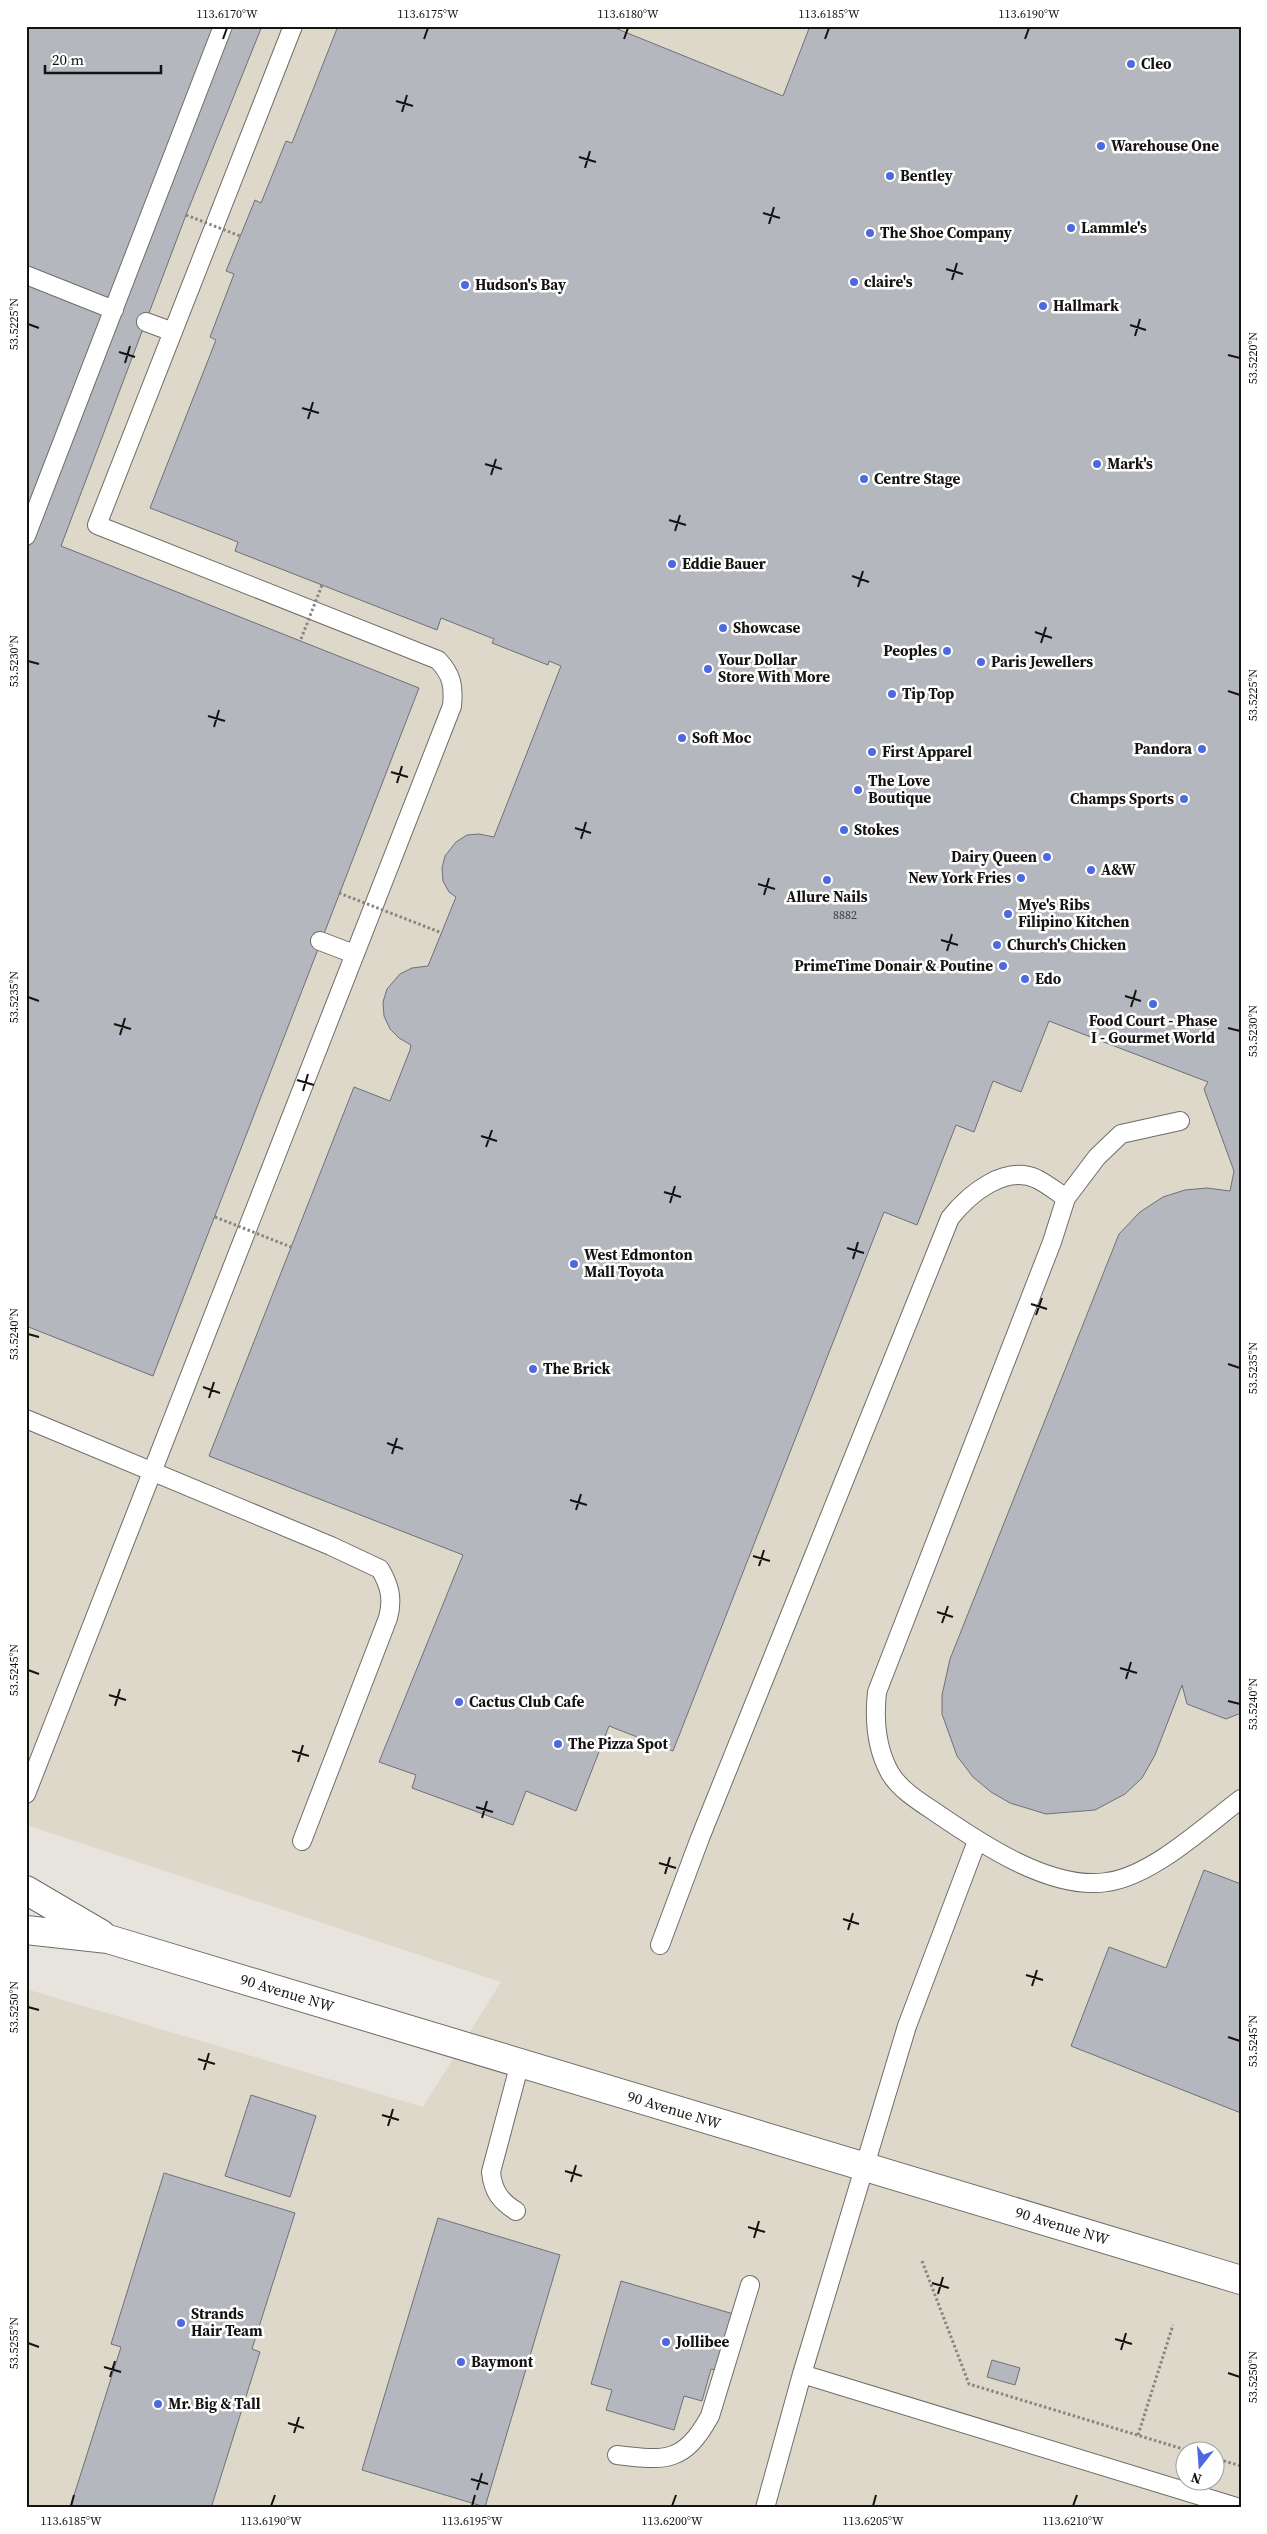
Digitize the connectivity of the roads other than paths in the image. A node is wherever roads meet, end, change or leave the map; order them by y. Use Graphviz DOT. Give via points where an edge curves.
graph roads {
  1 [pos="224,26"];
  2 [pos="292,26"];
  3 [pos="26,276"];
  4 [pos="114,310"];
  5 [pos="146,322"];
  6 [pos="173,332"];
  7 [pos="26,536"];
  8 [pos="320,941"];
  9 [pos="354,954"];
  10 [pos="1180,1121"];
  11 [pos="1066,1198"];
  12 [pos="26,1420"];
  13 [pos="152,1473"];
  14 [pos="26,1794"];
  15 [pos="1241,1800"];
  16 [pos="302,1841"];
  17 [pos="977,1841"];
  18 [pos="26,1890"];
  19 [pos="26,1930"];
  20 [pos="108,1939"];
  21 [pos="660,1945"];
  22 [pos="520,2063"];
  23 [pos="864,2167"];
  24 [pos="516,2211"];
  25 [pos="1241,2280"];
  26 [pos="750,2285"];
  27 [pos="802,2374"];
  28 [pos="617,2454"];
  29 [pos="765,2508"];
  30 [pos="1240,2508"];
  1 -- 4 [label="lane"];
  2 -- 6 [label="lane"];
  3 -- 4 [label="lane"];
  4 -- 7 [label="lane"];
  5 -- 6 [label="lane"];
  6 -- 9 [label="lane" via="97,525 438,660 449,672 454,688 452,706"];
  8 -- 9 [label="lane"];
  9 -- 13 [label="lane"];
  10 -- 11 [label="lane" via="1121,1134 1097,1157"];
  11 -- 17 [label="lane" via="1052,1242 877,1692 875,1718 880,1751 890,1774 918,1800"];
  11 -- 21 [label="lane" via="1036,1178 1015,1173 976,1193 950,1218"];
  12 -- 13 [label="lane"];
  13 -- 14 [label="lane"];
  13 -- 16 [label="lane" via="365,1561 380,1569 387,1582 391,1605 388,1618"];
  15 -- 17 [label="lane" via="1146,1869 1108,1882 1094,1884 1057,1877"];
  17 -- 23 [label="lane" via="907,2026"];
  18 -- 20 [label="street, 90 Avenue NW"];
  19 -- 20 [label="street, 90 Avenue NW"];
  20 -- 22 [label="street, 90 Avenue NW"];
  22 -- 23 [label="street, 90 Avenue NW"];
  22 -- 24 [label="lane" via="491,2172 497,2195"];
  23 -- 25 [label="street, 90 Avenue NW"];
  23 -- 27 [label="lane"];
  26 -- 28 [label="lane" via="710,2416 699,2435 686,2449 656,2460"];
  27 -- 29 [label="lane"];
  27 -- 30 [label="lane"];
}
